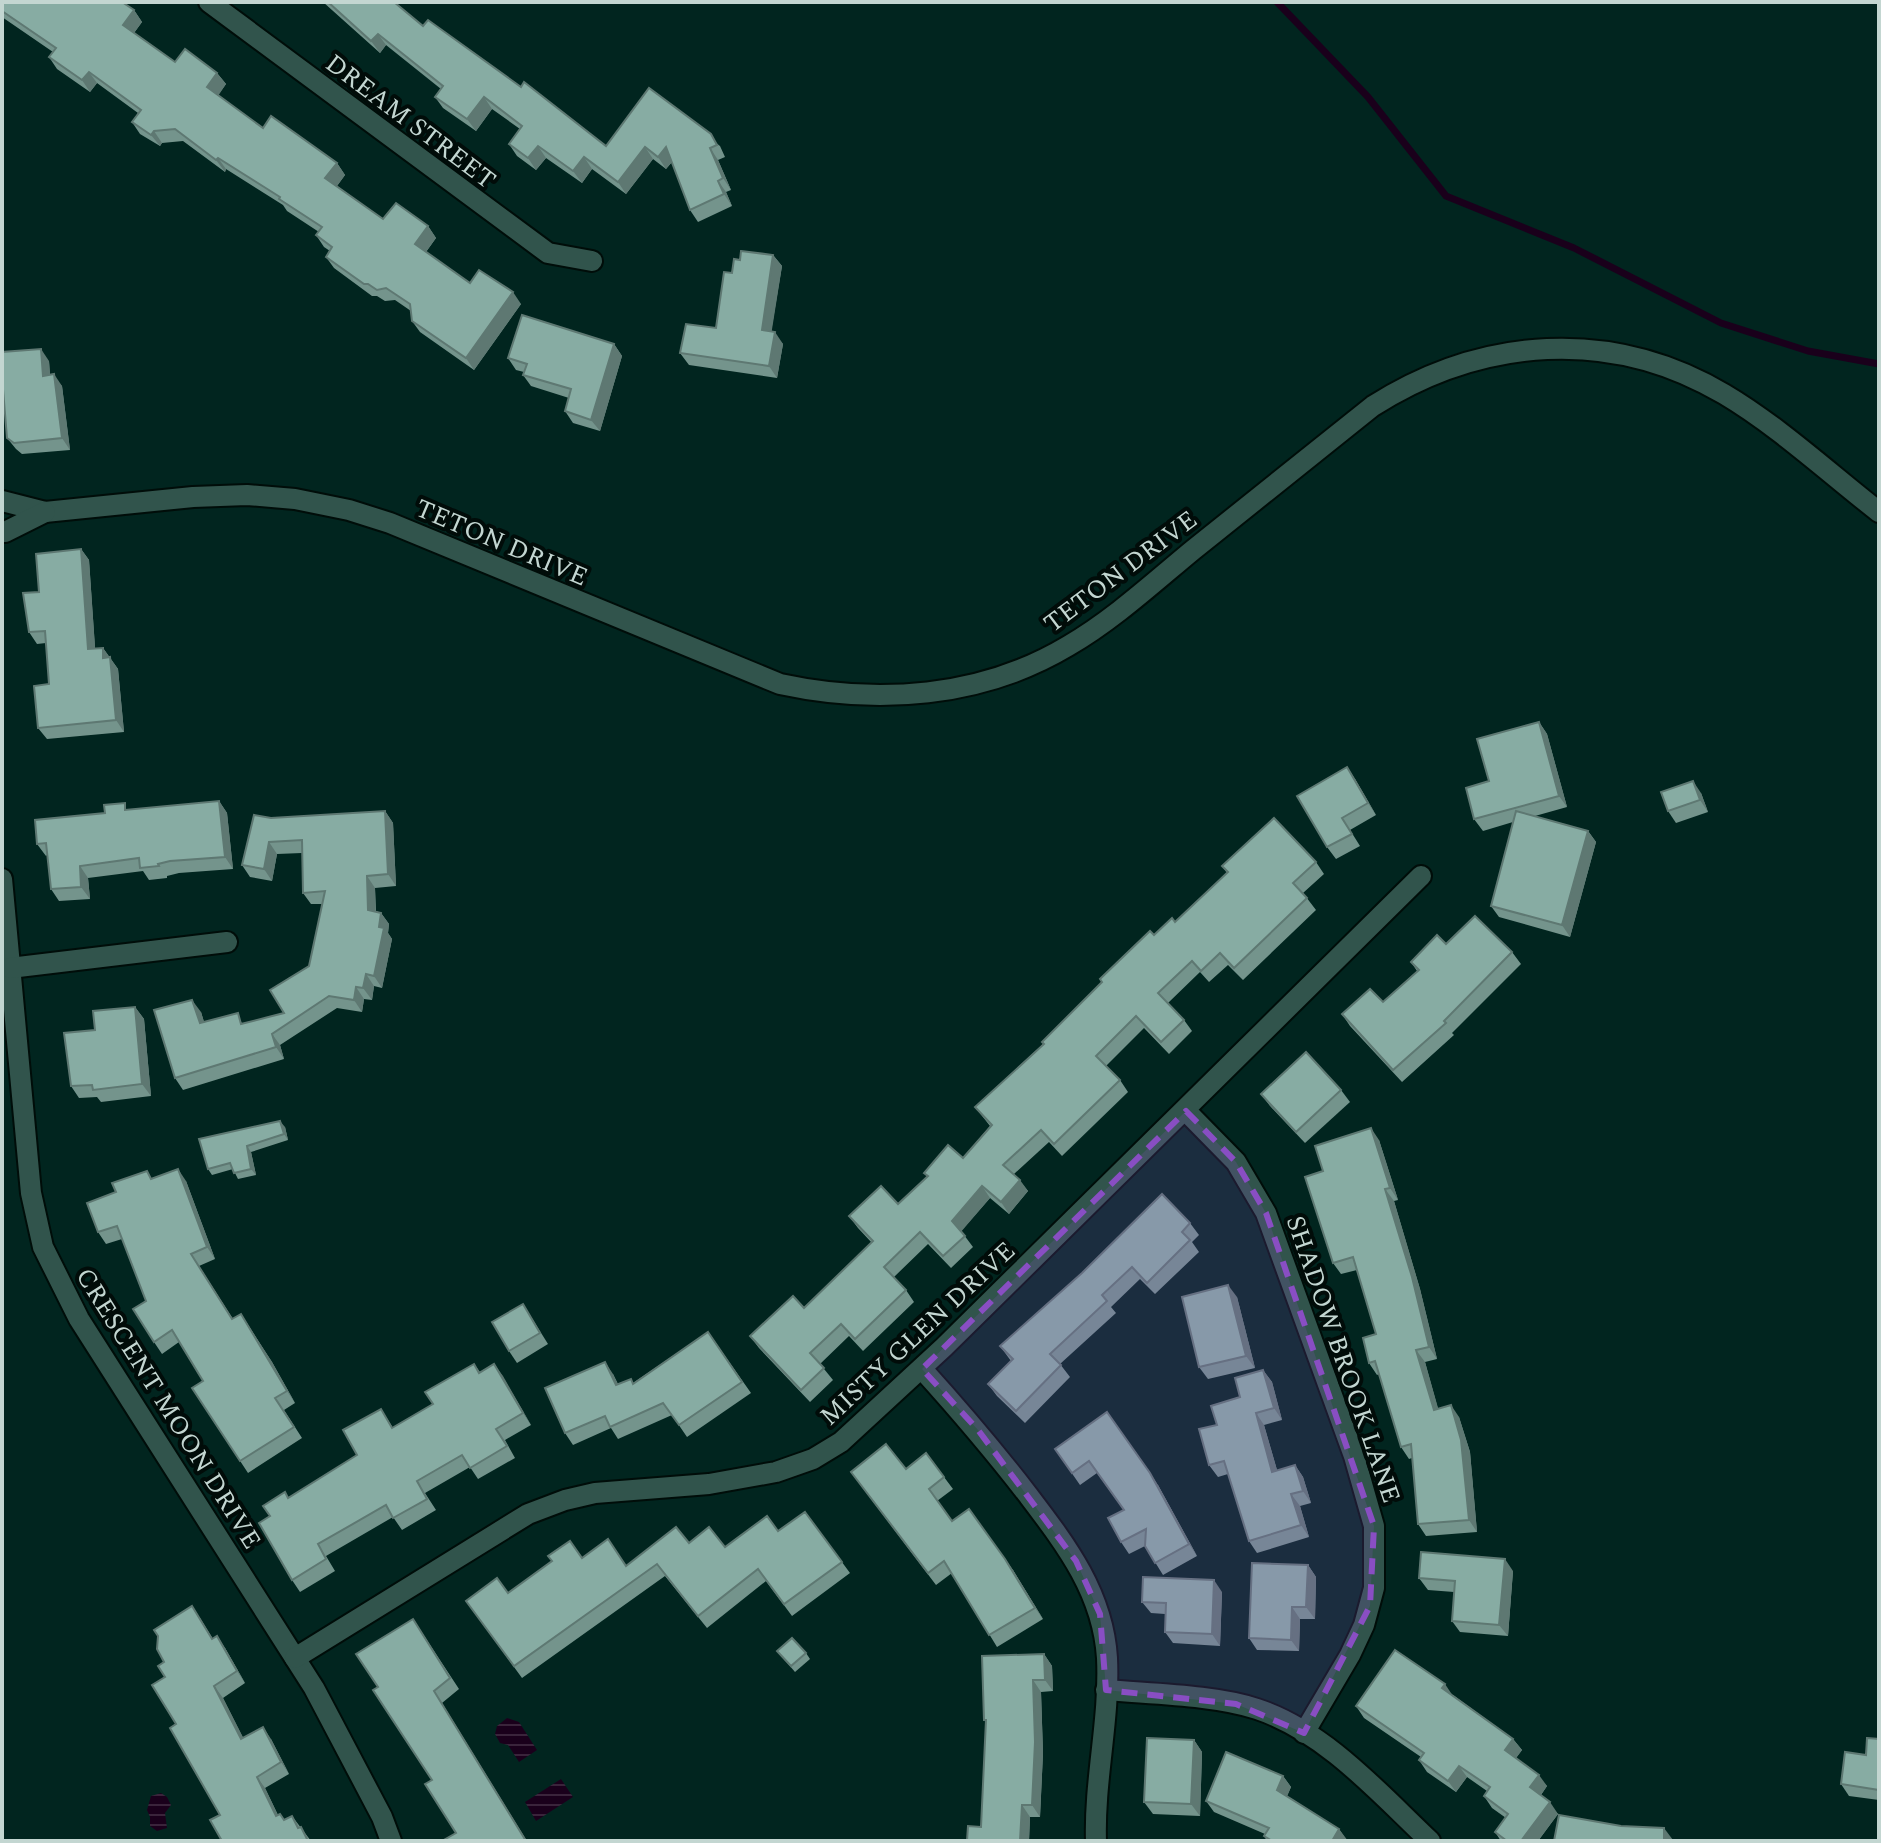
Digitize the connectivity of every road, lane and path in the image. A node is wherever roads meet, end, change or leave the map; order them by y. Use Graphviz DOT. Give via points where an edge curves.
graph roads {
  1 [pos="209,2"];
  2 [pos="592,261"];
  3 [pos="2,501"];
  4 [pos="45,512"];
  5 [pos="1879,512"];
  6 [pos="4,536"];
  7 [pos="1421,876"];
  8 [pos="2,879"];
  9 [pos="227,942"];
  10 [pos="10,968"];
  11 [pos="1186,1111"];
  12 [pos="922,1369"];
  13 [pos="295,1658"];
  14 [pos="1106,1690"];
  15 [pos="1304,1733"];
  16 [pos="391,1841"];
  17 [pos="1096,1841"];
  18 [pos="1430,1841"];
  1 -- 2 [label="street, DREAM STREET" via="548,253"];
  3 -- 4 [label="street, TETON DRIVE"];
  3 -- 6 [label="street" via="7,516"];
  4 -- 5 [label="street, TETON DRIVE" via="221,495 307,501 390,523 780,684 834,694 893,696 966,686 1068,646 1373,406 1438,371 1499,354 1591,349 1631,356 1694,378 1737,403"];
  4 -- 6 [label="street, TETON DRIVE"];
  7 -- 11 [label="street, MISTY GLEN DRIVE"];
  8 -- 10 [label="street, CRESCENT MOON DRIVE"];
  9 -- 10 [label="street"];
  10 -- 13 [label="street, CRESCENT MOON DRIVE" via="31,1193 43,1247 79,1319"];
  11 -- 12 [label="street, MISTY GLEN DRIVE"];
  11 -- 15 [label="street, SHADOW BROOK LANE" via="1236,1162 1266,1213 1374,1526 1374,1588 1364,1625"];
  12 -- 13 [label="street, MISTY GLEN DRIVE" via="841,1442 813,1459 744,1479 595,1493 546,1506"];
  12 -- 14 [label="street" via="978,1430 1076,1561 1100,1614"];
  13 -- 16 [label="street, CRESCENT MOON DRIVE"];
  14 -- 15 [label="street" via="1236,1704 1272,1715"];
  14 -- 17 [label="street"];
  15 -- 18 [label="street"];
}
